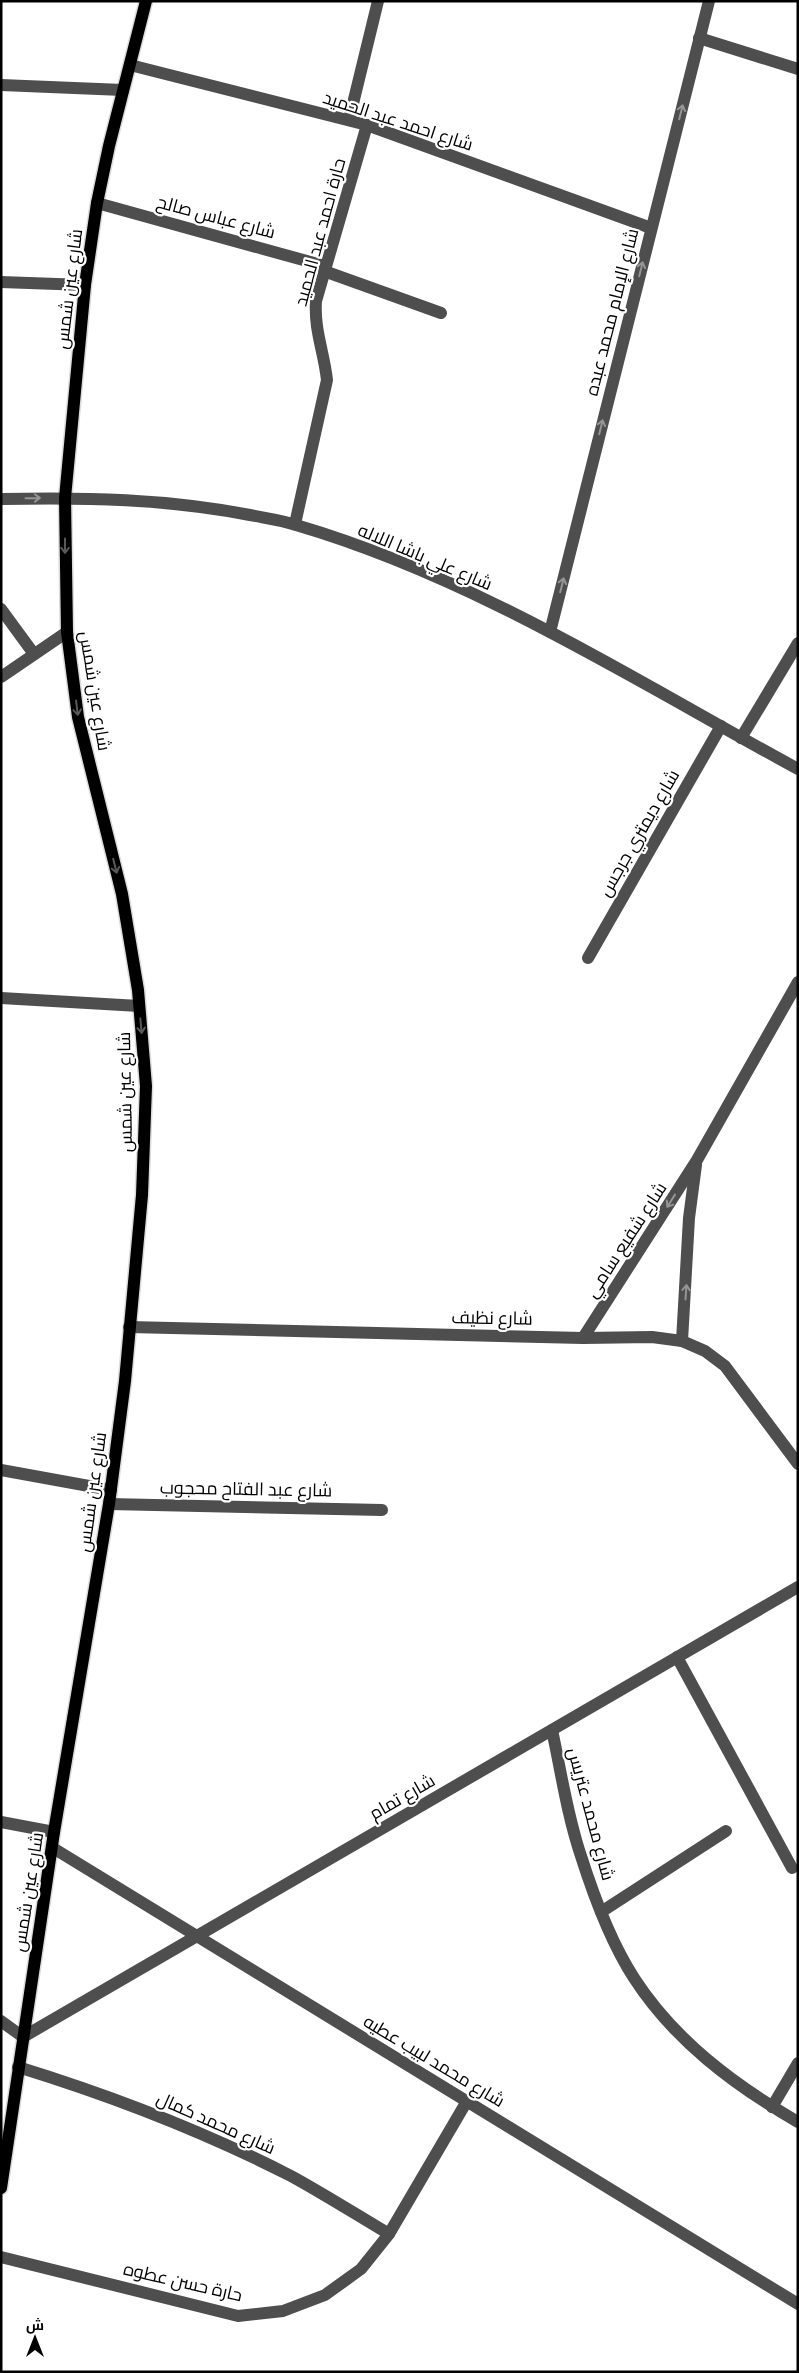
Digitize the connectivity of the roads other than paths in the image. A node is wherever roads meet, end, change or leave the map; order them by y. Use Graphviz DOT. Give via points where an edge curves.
graph roads {
  1 [pos="146,1"];
  2 [pos="378,1"];
  3 [pos="709,1"];
  4 [pos="699,38"];
  5 [pos="130,65"];
  6 [pos="798,69"];
  7 [pos="1,85"];
  8 [pos="123,90"];
  9 [pos="349,120"];
  10 [pos="367,125"];
  11 [pos="97,203"];
  12 [pos="651,228"];
  13 [pos="325,268"];
  14 [pos="1,282"];
  15 [pos="85,285"];
  16 [pos="441,313"];
  17 [pos="65,498"];
  18 [pos="1,499"];
  19 [pos="295,524"];
  20 [pos="1,608"];
  21 [pos="67,632"];
  22 [pos="550,632"];
  23 [pos="798,643"];
  24 [pos="34,654"];
  25 [pos="1,677"];
  26 [pos="721,726"];
  27 [pos="741,738"];
  28 [pos="798,769"];
  29 [pos="588,958"];
  30 [pos="798,982"];
  31 [pos="1,998"];
  32 [pos="139,1006"];
  33 [pos="697,1160"];
  34 [pos="129,1327"];
  35 [pos="583,1338"];
  36 [pos="682,1341"];
  37 [pos="798,1464"];
  38 [pos="1,1470"];
  39 [pos="111,1490"];
  40 [pos="109,1504"];
  41 [pos="382,1510"];
  42 [pos="798,1587"];
  43 [pos="677,1657"];
  44 [pos="552,1730"];
  45 [pos="1,1822"];
  46 [pos="726,1831"];
  47 [pos="54,1832"];
  48 [pos="53,1848"];
  49 [pos="792,1868"];
  50 [pos="601,1912"];
  51 [pos="198,1937"];
  52 [pos="1,2021"];
  53 [pos="23,2037"];
  54 [pos="798,2063"];
  55 [pos="18,2067"];
  56 [pos="466,2101"];
  57 [pos="772,2107"];
  58 [pos="7,2120"];
  59 [pos="798,2122"];
  60 [pos="1,2188"];
  61 [pos="389,2234"];
  62 [pos="1,2257"];
  63 [pos="798,2304"];
  1 -- 5 [label="main road, شارع عين شمس"];
  2 -- 9 [label="street"];
  3 -- 4 [label="street, شارع الإمام محمد عبده"];
  4 -- 6 [label="street"];
  12 -- 4 [label="street, شارع الإمام محمد عبده, one-way"];
  5 -- 8 [label="main road, شارع عين شمس"];
  5 -- 9 [label="street, شارع احمد عبد الحميد"];
  7 -- 8 [label="street"];
  8 -- 11 [label="main road, شارع عين شمس"];
  9 -- 10 [label="street, شارع احمد عبد الحميد"];
  10 -- 12 [label="street, شارع احمد عبد الحميد"];
  10 -- 13 [label="street, حارة احمد عبد الحميد"];
  11 -- 13 [label="street, شارع عباس صالح"];
  11 -- 15 [label="main road, شارع عين شمس"];
  22 -- 12 [label="street, شارع الإمام محمد عبده, one-way"];
  13 -- 16 [label="street, شارع عباس صالح"];
  13 -- 19 [label="street, حارة احمد عبد الحميد" via="316,301 315,320 325,357 327,380"];
  14 -- 15 [label="street"];
  15 -- 17 [label="main road, شارع عين شمس"];
  18 -- 17 [label="street, شارع علي باشا اللاله, one-way"];
  17 -- 19 [label="street, شارع علي باشا اللاله" via="130,499 205,506"];
  17 -- 21 [label="main road, شارع عين شمس, one-way"];
  19 -- 22 [label="street, شارع علي باشا اللاله" via="424,572"];
  20 -- 24 [label="street"];
  21 -- 24 [label="street"];
  21 -- 32 [label="main road, شارع عين شمس, one-way" via="78,717 122,894"];
  22 -- 26 [label="street, شارع علي باشا اللاله"];
  23 -- 27 [label="street"];
  24 -- 25 [label="street"];
  26 -- 27 [label="street, شارع علي باشا اللاله"];
  26 -- 29 [label="street, شارع ديمتري جرجس"];
  27 -- 28 [label="street, شارع علي باشا اللاله"];
  30 -- 33 [label="street, شارع شفيع سامي"];
  31 -- 32 [label="street"];
  32 -- 34 [label="main road, شارع عين شمس, one-way" via="146,1086 143,1185"];
  33 -- 35 [label="street, شارع شفيع سامي, one-way"];
  36 -- 33 [label="street, شارع شفيع سامي, one-way" via="689,1218"];
  34 -- 35 [label="street, شارع نظيف"];
  34 -- 39 [label="main road, شارع عين شمس"];
  35 -- 36 [label="street, شارع نظيف" via="652,1337"];
  36 -- 37 [label="street, شارع نظيف" via="706,1351 725,1366"];
  38 -- 39 [label="street"];
  39 -- 40 [label="main road, شارع عين شمس"];
  40 -- 41 [label="street, شارع عبد الفتاح محجوب"];
  40 -- 47 [label="main road, شارع عين شمس"];
  42 -- 43 [label="street, شارع تمام"];
  43 -- 44 [label="street, شارع تمام"];
  43 -- 49 [label="street"];
  44 -- 50 [label="street, شارع محمد عتريس" via="580,1854"];
  44 -- 51 [label="street, شارع تمام"];
  45 -- 47 [label="street"];
  46 -- 50 [label="street"];
  47 -- 48 [label="main road, شارع عين شمس"];
  48 -- 51 [label="street, شارع محمد لبيب عطيه"];
  48 -- 53 [label="main road, شارع عين شمس"];
  50 -- 57 [label="street, شارع محمد عتريس" via="634,1978 676,2031 726,2077"];
  51 -- 53 [label="street, شارع تمام"];
  51 -- 56 [label="street, شارع محمد لبيب عطيه"];
  52 -- 53 [label="street"];
  53 -- 55 [label="main road, شارع عين شمس"];
  54 -- 57 [label="street"];
  55 -- 58 [label="main road, شارع عين شمس"];
  55 -- 61 [label="street, شارع محمد كمال" via="95,2090 194,2130 291,2176"];
  56 -- 61 [label="street, حارة حسن عطوه"];
  56 -- 63 [label="street, شارع محمد لبيب عطيه"];
  57 -- 59 [label="street, شارع محمد عتريس"];
  58 -- 60 [label="main road, شارع عين شمس"];
  61 -- 62 [label="street, حارة حسن عطوه" via="361,2268 325,2295 283,2311 238,2316"];
}
